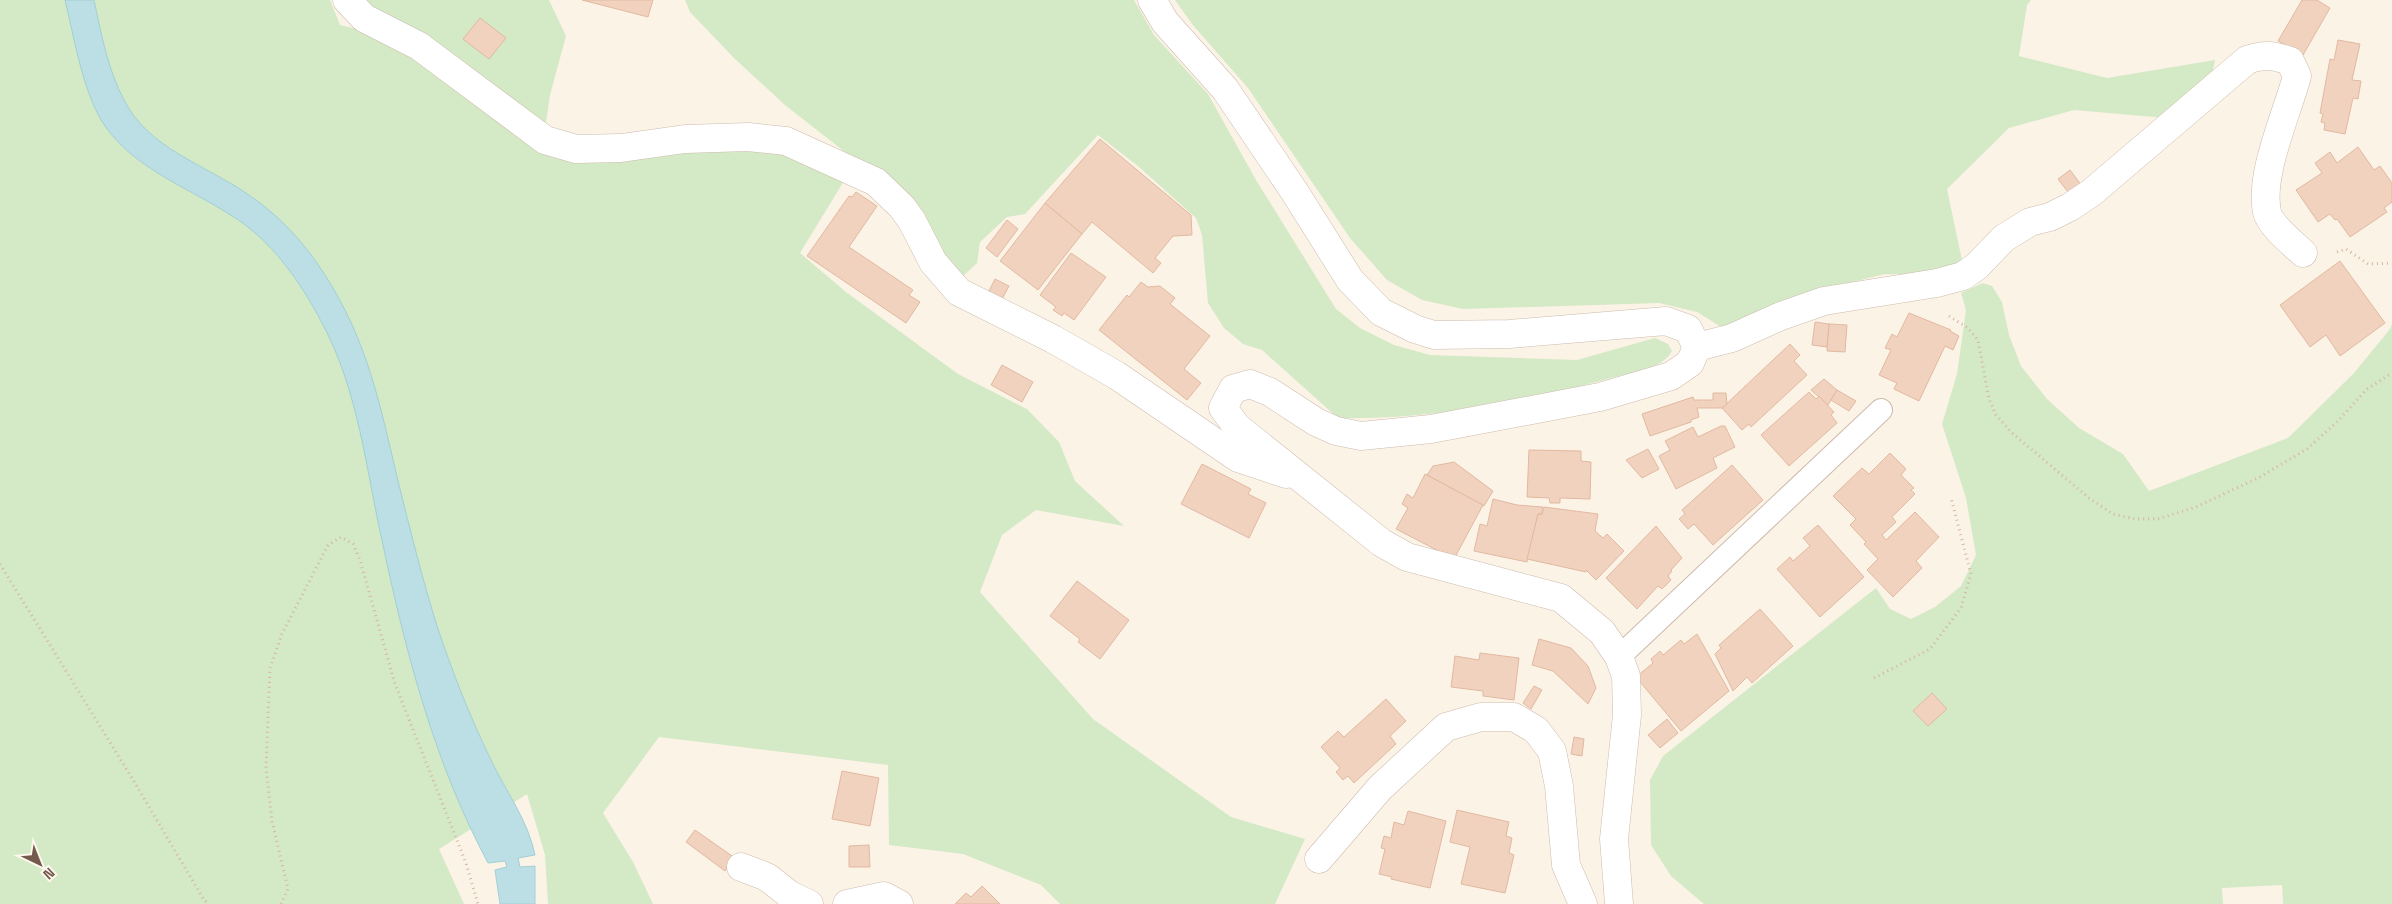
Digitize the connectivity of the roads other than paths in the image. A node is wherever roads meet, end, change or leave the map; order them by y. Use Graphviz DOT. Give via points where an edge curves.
graph roads {
  1 [pos="347,0"];
  2 [pos="1152,0"];
  3 [pos="2303,253"];
  4 [pos="1697,347"];
  5 [pos="1881,410"];
  6 [pos="1301,479"];
  7 [pos="1619,657"];
  8 [pos="1319,859"];
  9 [pos="741,866"];
  10 [pos="809,904"];
  11 [pos="847,904"];
  12 [pos="899,904"];
  13 [pos="1583,904"];
  14 [pos="1619,904"];
  1 -- 6 [label="street" via="364,18 418,46 545,140 576,149 621,148 685,139 748,137 786,141 876,182 902,207 933,262 960,292 1053,338 1116,375 1238,458"];
  2 -- 4 [label="street" via="1165,22 1225,89 1350,280 1381,312 1434,335 1509,334 1666,321 1688,329"];
  3 -- 4 [label="street" via="2283,235 2267,213 2267,178 2297,76 2290,61 2262,55 2247,60 2070,208 2030,222 2004,238 1963,276 1824,301 1732,338"];
  4 -- 6 [label="street" via="1690,363 1671,376 1600,397 1431,429 1361,436 1336,431 1316,422 1256,386 1250,384 1233,389 1223,408 1237,427"];
  5 -- 7 [label="lane"];
  6 -- 7 [label="street" via="1382,543 1407,557 1561,598 1602,632"];
  7 -- 14 [label="street" via="1626,676 1627,715 1614,840"];
  8 -- 13 [label="street" via="1380,788 1446,727 1481,716 1514,717 1536,730 1552,751 1566,865"];
  9 -- 10 [label="street" via="767,877"];
  11 -- 12 [label="street" via="884,896"];
}
